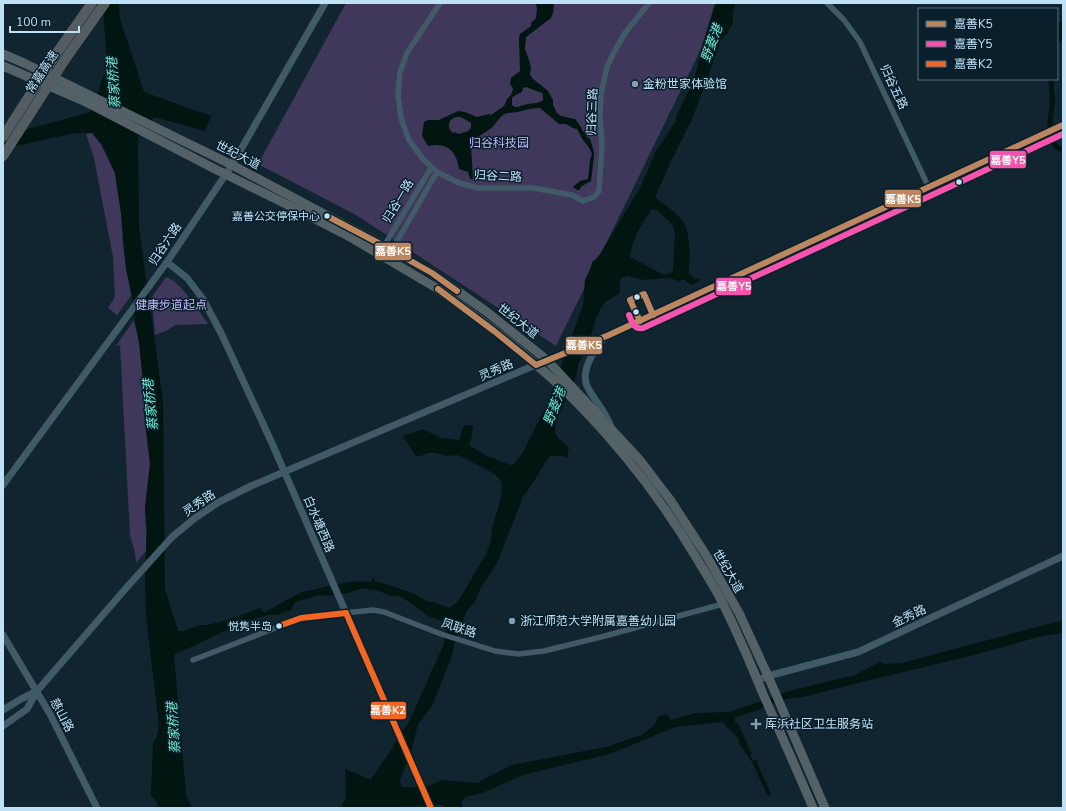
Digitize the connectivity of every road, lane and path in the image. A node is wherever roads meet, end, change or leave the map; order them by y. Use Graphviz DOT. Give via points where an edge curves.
graph roads {
  1 [pos="92,3"];
  2 [pos="106,3"];
  3 [pos="326,3"];
  4 [pos="440,3"];
  5 [pos="649,3"];
  6 [pos="827,3"];
  7 [pos="3,54"];
  8 [pos="3,66"];
  9 [pos="30,94"];
  10 [pos="86,98"];
  11 [pos="1063,125"];
  12 [pos="3,128"];
  13 [pos="3,136"];
  14 [pos="3,156"];
  15 [pos="232,166"];
  16 [pos="432,168"];
  17 [pos="437,172"];
  18 [pos="226,174"];
  19 [pos="929,188"];
  20 [pos="583,201"];
  21 [pos="388,248"];
  22 [pos="167,262"];
  23 [pos="604,338"];
  24 [pos="547,360"];
  25 [pos="536,365"];
  26 [pos="554,374"];
  27 [pos="577,397"];
  28 [pos="612,429"];
  29 [pos="284,472"];
  30 [pos="3,485"];
  31 [pos="1063,556"];
  32 [pos="723,604"];
  33 [pos="346,613"];
  34 [pos="3,635"];
  35 [pos="193,660"];
  36 [pos="768,676"];
  37 [pos="758,680"];
  38 [pos="37,691"];
  39 [pos="3,710"];
  40 [pos="3,726"];
  41 [pos="97,808"];
  42 [pos="431,808"];
  43 [pos="813,808"];
  44 [pos="824,808"];
  1 -- 9 [label="highway, 常嘉高速"];
  2 -- 14 [label="highway, 常嘉高速" via="66,58"];
  3 -- 15 [label="street, 归谷六路"];
  4 -- 16 [label="street, 归谷二路" via="407,54 400,72 398,95 400,118 409,140"];
  5 -- 20 [label="street, 归谷三路" via="625,33 607,67 601,94 602,145 599,191 594,197"];
  6 -- 19 [label="street, 归谷五路" via="860,42"];
  7 -- 10 [label="main road, 世纪大道"];
  8 -- 10 [label="main road, 世纪大道"];
  9 -- 12 [label="highway"];
  9 -- 13 [label="highway, 常嘉高速"];
  10 -- 15 [label="main road, 世纪大道" via="161,130"];
  10 -- 18 [label="main road, 世纪大道"];
  11 -- 19 [label="street, 灵秀路"];
  15 -- 18 [label="street, 归谷六路"];
  15 -- 21 [label="main road, 世纪大道"];
  16 -- 17 [label="street, 归谷二路"];
  16 -- 21 [label="street, 归谷一路"];
  17 -- 20 [label="street, 归谷二路" via="459,183 478,188 533,188 572,195"];
  17 -- 21 [label="street, 归谷一路"];
  18 -- 22 [label="street, 归谷六路"];
  18 -- 25 [label="main road, 世纪大道" via="350,237 438,289"];
  19 -- 23 [label="street, 灵秀路"];
  21 -- 24 [label="main road, 世纪大道" via="487,312"];
  22 -- 29 [label="street, 白水塘西路" via="187,278 203,299"];
  22 -- 30 [label="street, 归谷六路"];
  23 -- 24 [label="street, 灵秀路"];
  23 -- 28 [label="street" via="592,354 586,382"];
  24 -- 25 [label="street, 灵秀路"];
  24 -- 26 [label="main road, 世纪大道"];
  25 -- 26 [label="main road, 世纪大道"];
  25 -- 29 [label="street, 灵秀路"];
  26 -- 27 [label="main road, 世纪大道"];
  27 -- 28 [label="main road, 世纪大道"];
  27 -- 32 [label="main road, 世纪大道" via="585,411 622,452 658,499 686,540"];
  28 -- 36 [label="main road, 世纪大道" via="671,501 706,555 739,613"];
  29 -- 33 [label="street, 白水塘西路"];
  29 -- 38 [label="street, 灵秀路" via="218,502 194,518 139,574"];
  31 -- 36 [label="street, 金秀路" via="858,652"];
  32 -- 33 [label="street, 凤联路" via="544,652 518,654 460,640 384,612 373,610"];
  32 -- 37 [label="main road, 世纪大道"];
  33 -- 35 [label="street, 凤联路" via="296,620"];
  33 -- 42 [label="street, 白水塘西路"];
  34 -- 38 [label="street, 慈山路"];
  36 -- 37 [label="street, 金秀路"];
  36 -- 44 [label="main road, 世纪大道"];
  37 -- 43 [label="main road, 世纪大道"];
  38 -- 39 [label="street, 灵秀路"];
  38 -- 40 [label="street, 灵秀路" via="27,709"];
  38 -- 41 [label="street, 慈山路"];
}
